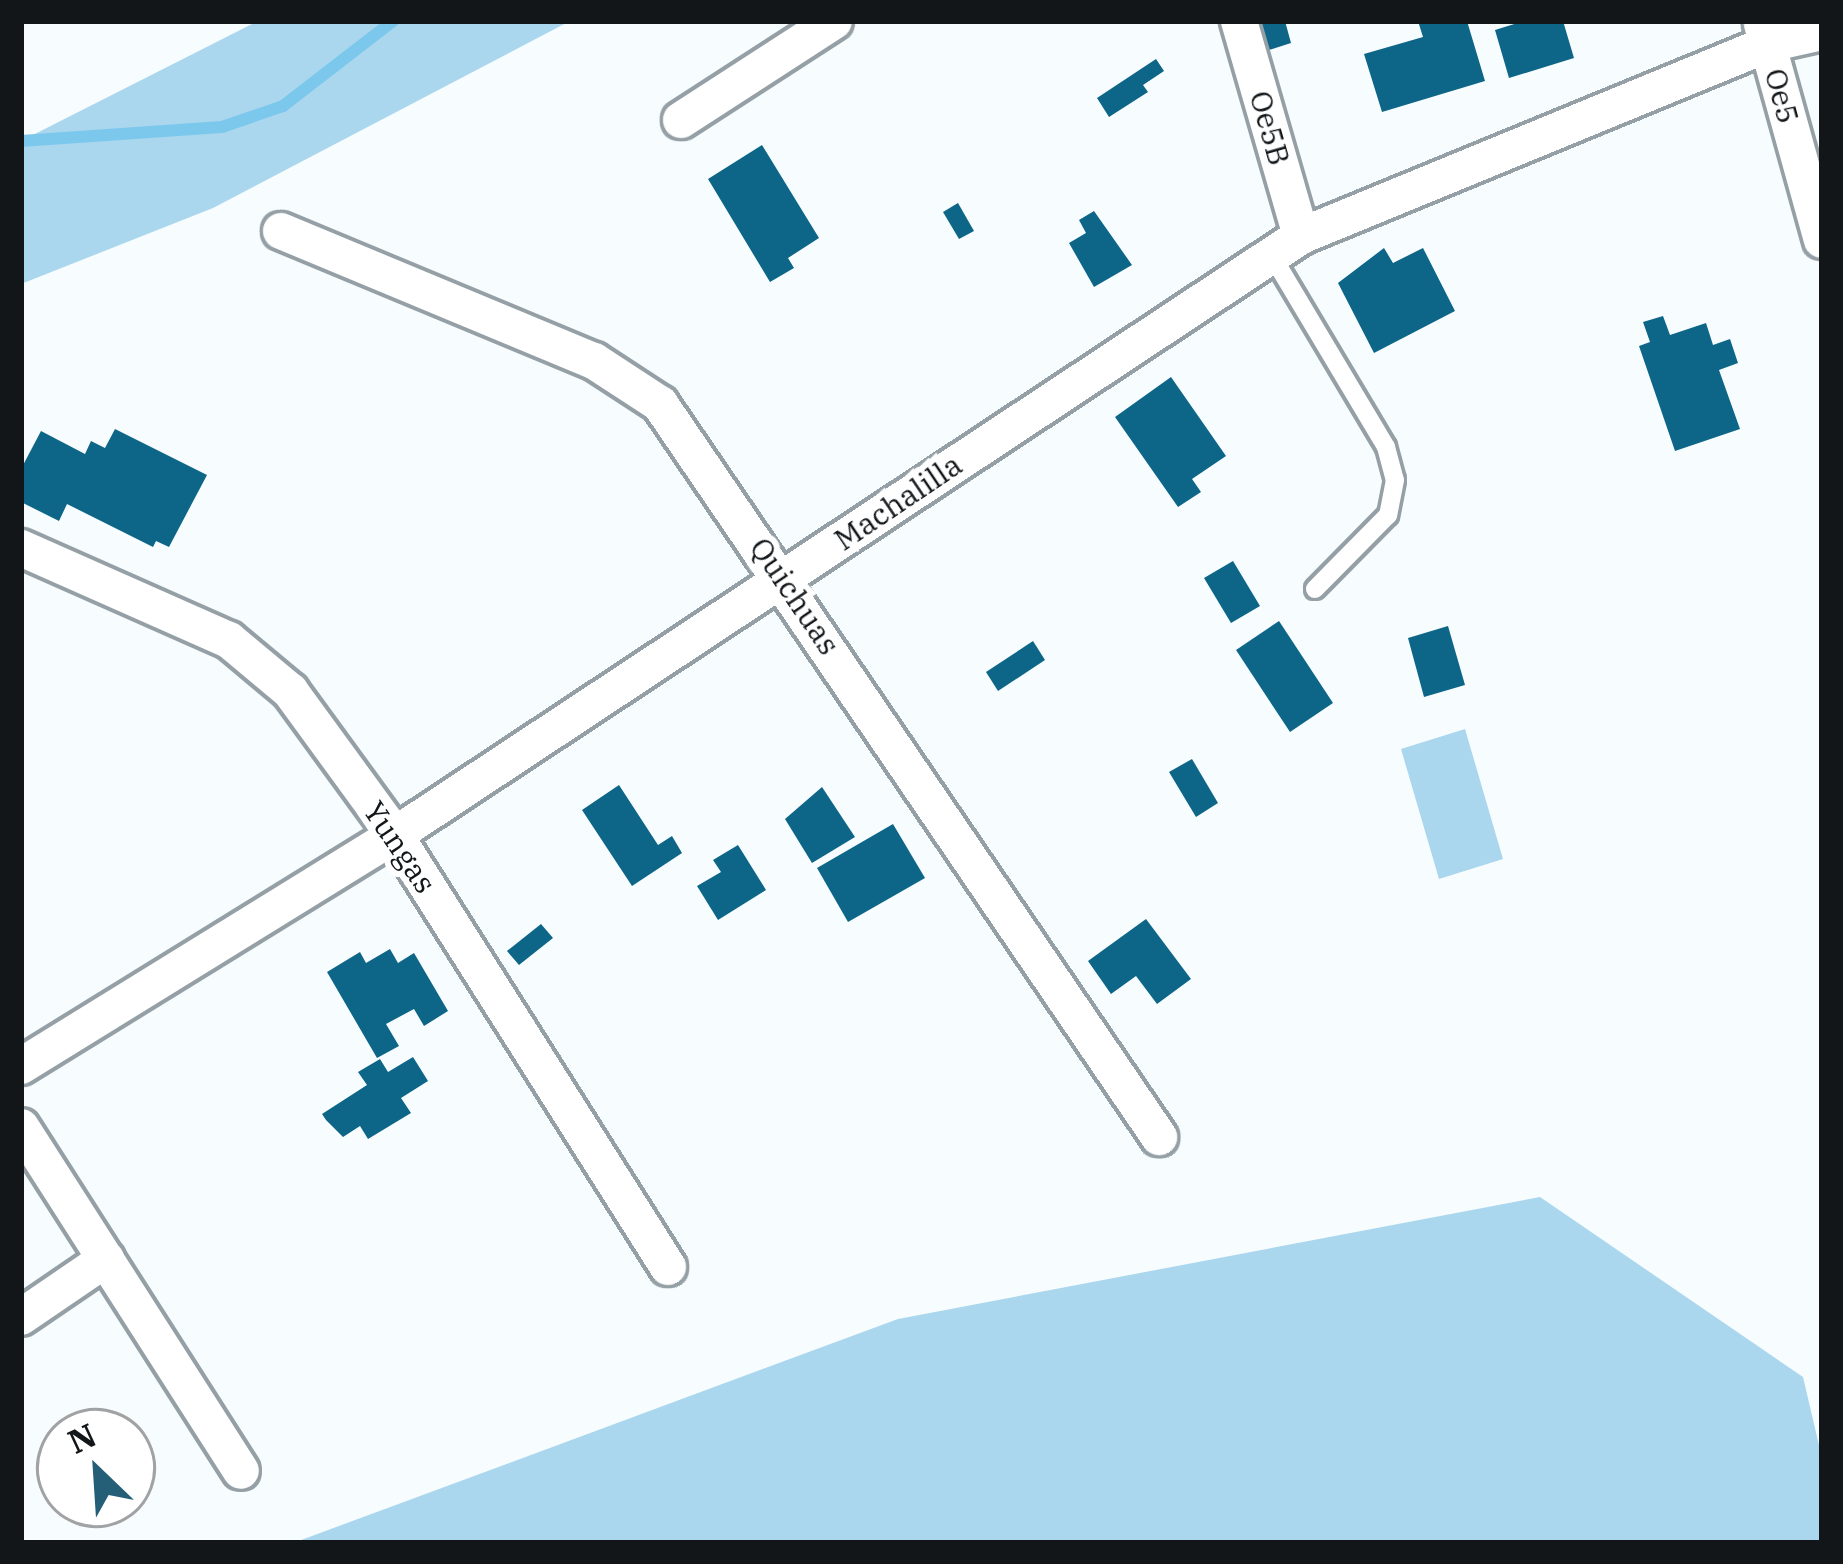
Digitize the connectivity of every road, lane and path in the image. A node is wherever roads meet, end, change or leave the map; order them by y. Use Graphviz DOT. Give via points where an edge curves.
graph roads {
  1 [pos="834,21"];
  2 [pos="1239,21"];
  3 [pos="1822,32"];
  4 [pos="1764,33"];
  5 [pos="681,120"];
  6 [pos="281,231"];
  7 [pos="1822,240"];
  8 [pos="1286,245"];
  9 [pos="21,548"];
  10 [pos="784,578"];
  11 [pos="1315,589"];
  12 [pos="395,835"];
  13 [pos="21,1066"];
  14 [pos="21,1127"];
  15 [pos="1159,1137"];
  16 [pos="106,1259"];
  17 [pos="668,1267"];
  18 [pos="21,1317"];
  19 [pos="241,1471"];
  1 -- 5 [label="street"];
  2 -- 8 [label="street, Oe5B"];
  3 -- 4 [label="street, Machalilla"];
  4 -- 7 [label="street, Oe5"];
  4 -- 8 [label="street, Machalilla"];
  6 -- 10 [label="street, Quichuas" via="594,361 660,404"];
  8 -- 10 [label="street, Machalilla"];
  8 -- 11 [label="lane" via="1387,447 1395,480 1388,515"];
  9 -- 12 [label="street, Yungas" via="229,640 290,691"];
  10 -- 12 [label="street, Machalilla"];
  10 -- 15 [label="street, Quichuas"];
  12 -- 13 [label="street, Machalilla"];
  12 -- 17 [label="street, Yungas"];
  14 -- 16 [label="street"];
  16 -- 18 [label="street"];
  16 -- 19 [label="street"];
}
